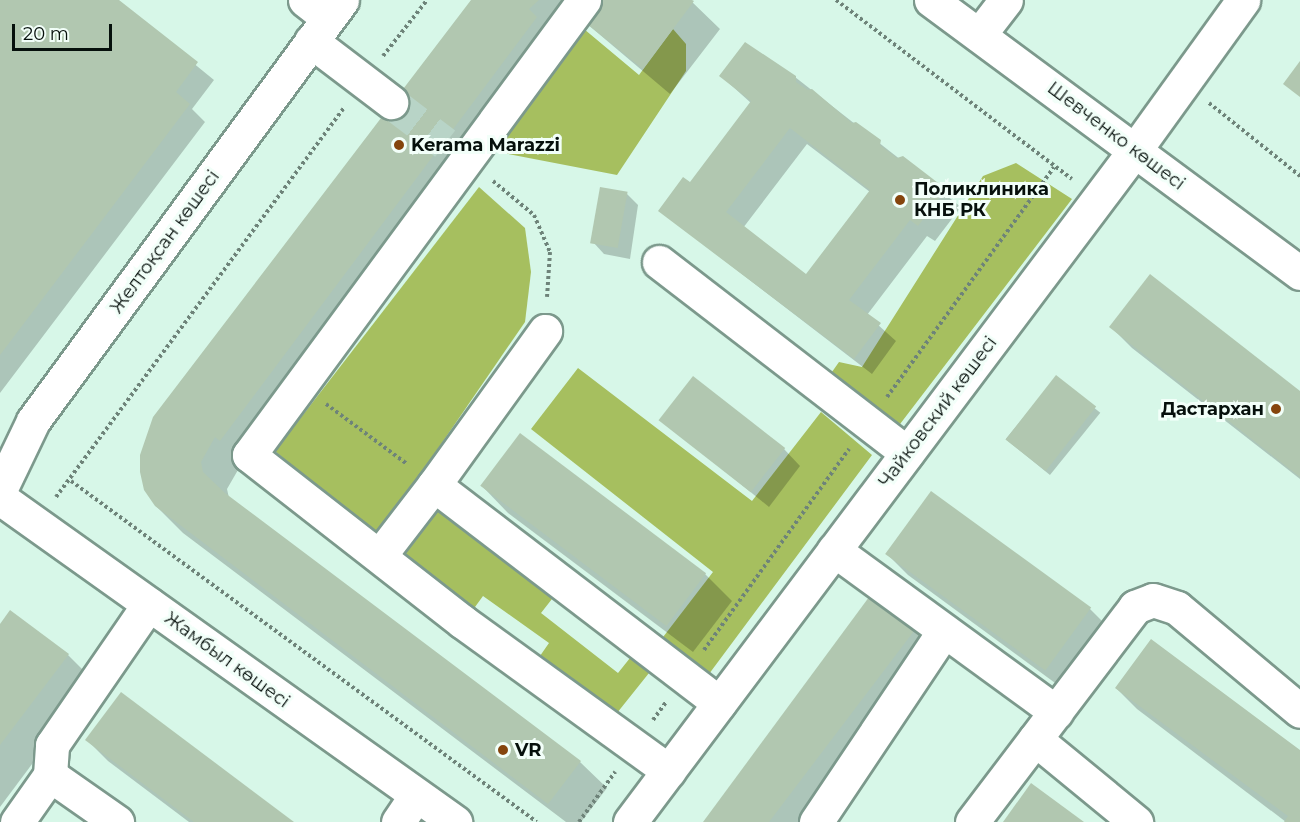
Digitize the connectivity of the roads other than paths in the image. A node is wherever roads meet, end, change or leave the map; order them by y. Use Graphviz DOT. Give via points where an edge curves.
graph roads {
  1 [pos="584,0"];
  2 [pos="932,0"];
  3 [pos="1006,0"];
  4 [pos="1243,0"];
  5 [pos="322,15"];
  6 [pos="979,35"];
  7 [pos="391,102"];
  8 [pos="1135,150"];
  9 [pos="659,262"];
  10 [pos="1300,273"];
  11 [pos="545,331"];
  12 [pos="907,453"];
  13 [pos="434,485"];
  14 [pos="0,490"];
  15 [pos="0,498"];
  16 [pos="834,550"];
  17 [pos="380,555"];
  18 [pos="149,604"];
  19 [pos="944,631"];
  20 [pos="719,703"];
  21 [pos="1300,711"];
  22 [pos="1056,712"];
  23 [pos="1035,739"];
  24 [pos="669,771"];
  25 [pos="51,775"];
  26 [pos="416,795"];
  27 [pos="16,822"];
  28 [pos="117,822"];
  29 [pos="398,822"];
  30 [pos="455,822"];
  31 [pos="630,822"];
  32 [pos="816,822"];
  33 [pos="972,822"];
  34 [pos="1136,822"];
  1 -- 17 [label="street" via="456,151 300,385 249,454"];
  2 -- 6 [label="street, Шевченко көшесі"];
  3 -- 6 [label="street"];
  4 -- 8 [label="street, Чайковский көшесі"];
  5 -- 7 [label="street" via="365,81"];
  5 -- 14 [label="street, Желтоқсан көшесі" via="33,421"];
  6 -- 8 [label="street, Шевченко көшесі"];
  8 -- 10 [label="street, Шевченко көшесі"];
  8 -- 12 [label="street, Чайковский көшесі"];
  9 -- 12 [label="street"];
  11 -- 13 [label="street"];
  12 -- 16 [label="street, Чайковский көшесі"];
  13 -- 17 [label="street"];
  13 -- 20 [label="street"];
  15 -- 18 [label="street, Жамбыл көшесі"];
  16 -- 19 [label="street"];
  16 -- 20 [label="street, Чайковский көшесі"];
  17 -- 24 [label="street" via="463,622"];
  18 -- 25 [label="street" via="52,745"];
  18 -- 26 [label="street, Жамбыл көшесі"];
  19 -- 22 [label="street"];
  19 -- 32 [label="street"];
  20 -- 24 [label="street, Чайковский көшесі"];
  21 -- 22 [label="street" via="1177,608 1153,600 1136,607"];
  22 -- 23 [label="street"];
  23 -- 33 [label="street"];
  23 -- 34 [label="street"];
  24 -- 31 [label="street, Чайковский көшесі"];
  25 -- 27 [label="street"];
  25 -- 28 [label="street"];
  26 -- 29 [label="street"];
  26 -- 30 [label="street, Жамбыл көшесі"];
}
